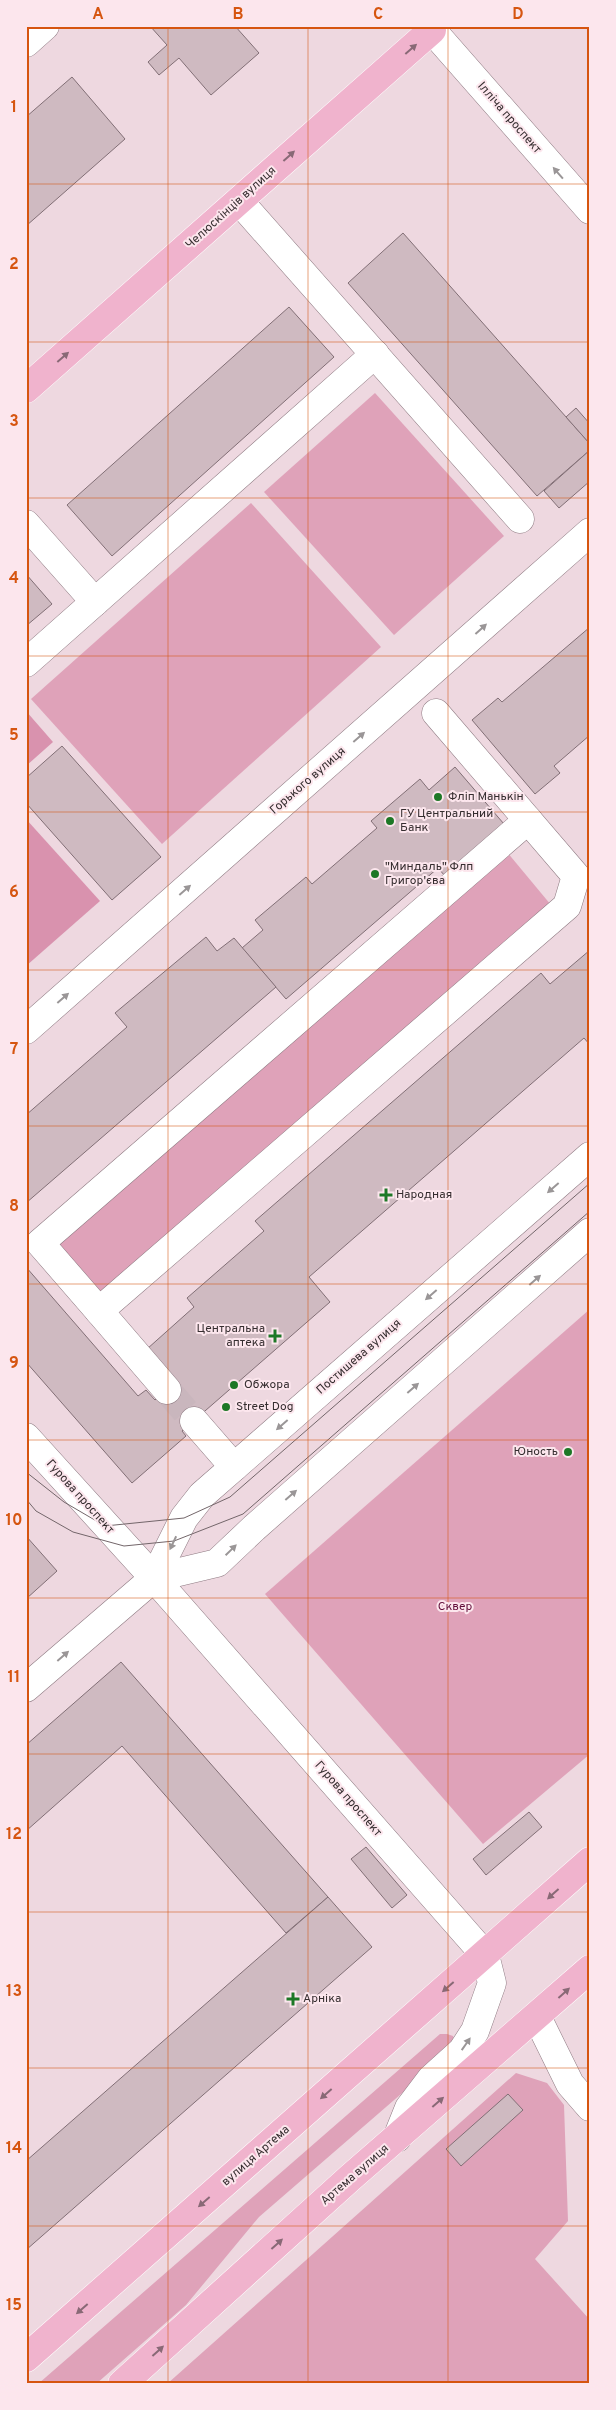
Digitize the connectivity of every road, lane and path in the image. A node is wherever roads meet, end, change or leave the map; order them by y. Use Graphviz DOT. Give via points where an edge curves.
graph roads {
  1 [pos="45,26"];
  2 [pos="432,28"];
  3 [pos="26,43"];
  4 [pos="239,201"];
  5 [pos="590,210"];
  6 [pos="375,354"];
  7 [pos="26,389"];
  8 [pos="520,519"];
  9 [pos="26,524"];
  10 [pos="590,532"];
  11 [pos="95,602"];
  12 [pos="26,663"];
  13 [pos="436,713"];
  14 [pos="528,820"];
  15 [pos="26,1030"];
  16 [pos="590,1156"];
  17 [pos="590,1232"];
  18 [pos="99,1311"];
  19 [pos="167,1390"];
  20 [pos="194,1421"];
  21 [pos="26,1437"];
  22 [pos="234,1467"];
  23 [pos="154,1578"];
  24 [pos="26,1688"];
  25 [pos="590,1861"];
  26 [pos="485,1955"];
  27 [pos="590,1970"];
  28 [pos="537,2017"];
  29 [pos="590,2107"];
  30 [pos="396,2138"];
  31 [pos="26,2358"];
  32 [pos="122,2384"];
  1 -- 3 [label="street"];
  4 -- 2 [label="main road, Челюскінців вулиця, one-way"];
  5 -- 2 [label="street, Ілліча проспект, one-way"];
  4 -- 6 [label="street"];
  7 -- 4 [label="main road, Челюскінців вулиця, one-way"];
  6 -- 8 [label="street"];
  6 -- 11 [label="street"];
  9 -- 11 [label="street"];
  15 -- 10 [label="street, Горького вулиця, one-way"];
  11 -- 12 [label="street"];
  13 -- 14 [label="street"];
  14 -- 18 [label="street" via="576,876 567,906"];
  14 -- 18 [label="street" via="40,1243"];
  16 -- 22 [label="street, Постишева вулиця, one-way"];
  23 -- 17 [label="street, Постишева вулиця, one-way" via="217,1563"];
  18 -- 19 [label="street"];
  20 -- 22 [label="street"];
  21 -- 23 [label="street, Гурова проспект"];
  22 -- 23 [label="street, Постишева вулиця, one-way" via="202,1495 184,1518"];
  24 -- 23 [label="street, Постишева вулиця, one-way"];
  23 -- 26 [label="street, Гурова проспект"];
  25 -- 26 [label="main road, one-way"];
  30 -- 26 [label="street, one-way" via="409,2108 430,2079 462,2051 475,2031 492,1983"];
  26 -- 31 [label="main road, вулиця Артема, one-way"];
  28 -- 27 [label="main road, Артема вулиця, one-way"];
  28 -- 29 [label="street" via="570,2084"];
  30 -- 28 [label="main road, Артема вулиця, one-way"];
  32 -- 30 [label="main road, Артема вулиця, one-way"];
}
